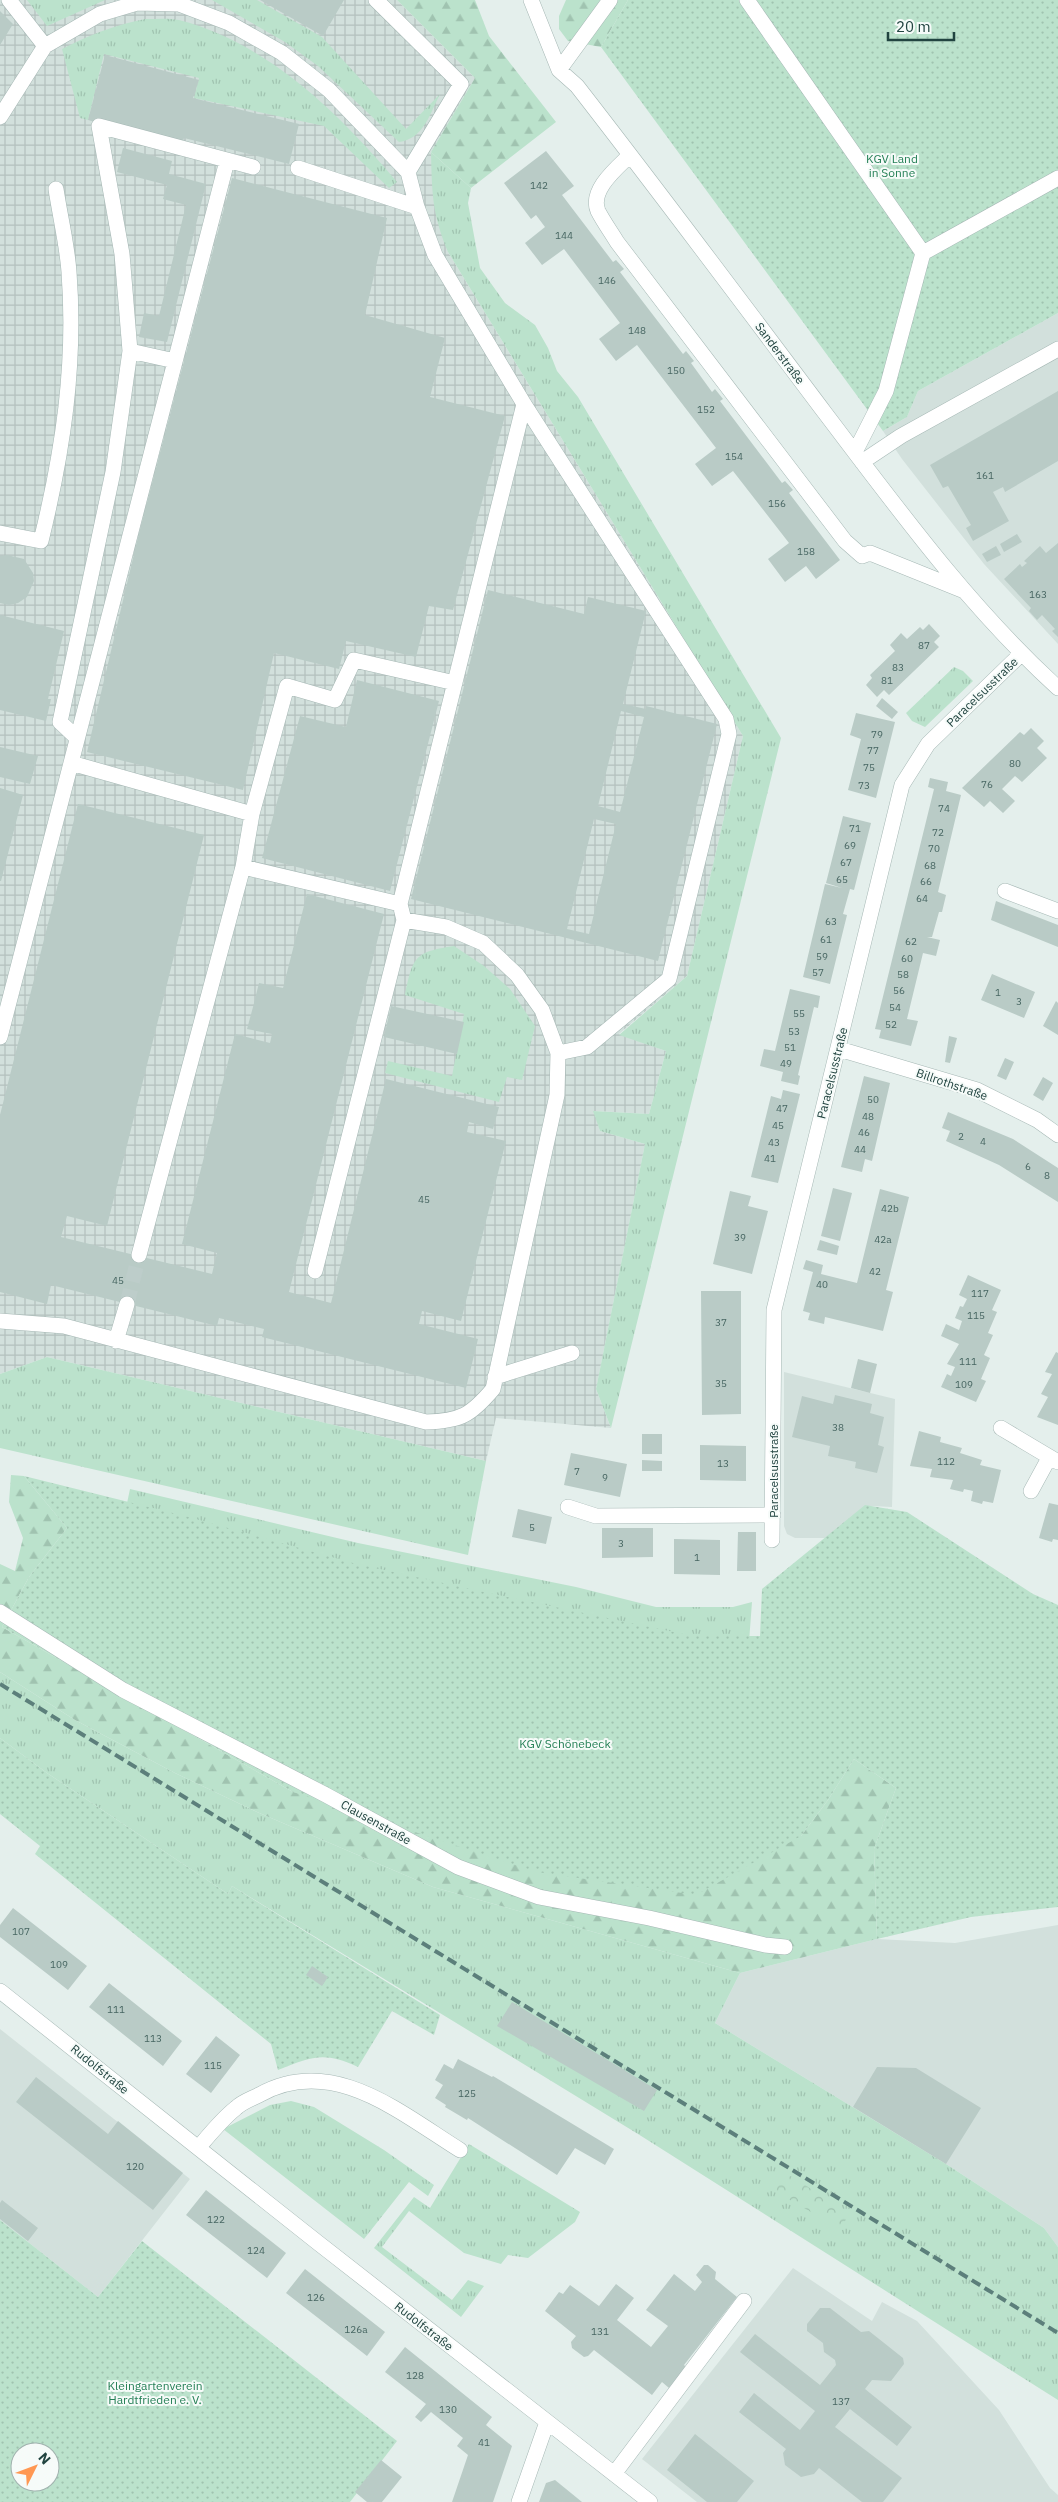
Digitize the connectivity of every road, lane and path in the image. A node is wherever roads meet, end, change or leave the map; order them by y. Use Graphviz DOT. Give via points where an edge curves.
graph roads {
  1 [pos="9,0"];
  2 [pos="376,0"];
  3 [pos="531,0"];
  4 [pos="610,0"];
  5 [pos="747,0"];
  6 [pos="44,46"];
  7 [pos="559,70"];
  8 [pos="0,117"];
  9 [pos="630,154"];
  10 [pos="226,161"];
  11 [pos="253,167"];
  12 [pos="298,168"];
  13 [pos="408,172"];
  14 [pos="1058,178"];
  15 [pos="56,189"];
  16 [pos="417,207"];
  17 [pos="923,253"];
  18 [pos="1058,349"];
  19 [pos="130,351"];
  20 [pos="174,361"];
  21 [pos="524,404"];
  22 [pos="859,457"];
  23 [pos="0,533"];
  24 [pos="964,591"];
  25 [pos="1021,654"];
  26 [pos="455,683"];
  27 [pos="1058,688"];
  28 [pos="77,738"];
  29 [pos="70,763"];
  30 [pos="252,814"];
  31 [pos="243,867"];
  32 [pos="1005,891"];
  33 [pos="400,904"];
  34 [pos="1058,911"];
  35 [pos="404,920"];
  36 [pos="0,1037"];
  37 [pos="838,1048"];
  38 [pos="558,1053"];
  39 [pos="1058,1135"];
  40 [pos="139,1256"];
  41 [pos="314,1271"];
  42 [pos="127,1304"];
  43 [pos="0,1321"];
  44 [pos="116,1341"];
  45 [pos="572,1353"];
  46 [pos="495,1377"];
  47 [pos="1001,1428"];
  48 [pos="1054,1460"];
  49 [pos="1031,1491"];
  50 [pos="568,1507"];
  51 [pos="772,1515"];
  52 [pos="772,1540"];
  53 [pos="0,1612"];
  54 [pos="785,1946"];
  55 [pos="0,1991"];
  56 [pos="199,2147"];
  57 [pos="460,2150"];
  58 [pos="744,2301"];
  59 [pos="547,2422"];
  60 [pos="614,2474"];
  61 [pos="519,2502"];
  62 [pos="650,2502"];
  1 -- 6 [label="street"];
  2 -- 13 [label="street" via="461,84"];
  3 -- 7 [label="street, Sanderstraße"];
  4 -- 7 [label="street"];
  5 -- 17 [label="street"];
  6 -- 8 [label="street"];
  6 -- 13 [label="street" via="100,14 138,3 179,4 229,23 282,53 329,90"];
  7 -- 9 [label="street, Sanderstraße" via="577,86"];
  9 -- 22 [label="street, Sanderstraße"];
  9 -- 24 [label="street" via="605,181 598,196 597,209 617,242 845,541 862,556 870,553"];
  10 -- 11 [label="street"];
  10 -- 19 [label="street" via="99,126 122,254"];
  10 -- 20 [label="street"];
  12 -- 16 [label="street"];
  13 -- 16 [label="street"];
  14 -- 17 [label="street"];
  15 -- 23 [label="street" via="69,270 72,336 66,420 58,470 41,540"];
  16 -- 21 [label="street" via="434,255"];
  17 -- 22 [label="street" via="886,391"];
  18 -- 22 [label="street"];
  19 -- 20 [label="street"];
  19 -- 28 [label="street" via="113,472 60,722"];
  20 -- 28 [label="street"];
  21 -- 26 [label="street"];
  21 -- 38 [label="street" via="726,719 729,734 669,979 587,1047"];
  22 -- 24 [label="street, Sanderstraße"];
  24 -- 25 [label="street, Sanderstraße"];
  25 -- 27 [label="street, Sanderstraße"];
  25 -- 37 [label="street, Paracelsusstraße" via="928,744 902,785"];
  26 -- 30 [label="street" via="354,660 335,700 287,686"];
  26 -- 33 [label="street"];
  28 -- 29 [label="street"];
  29 -- 30 [label="street"];
  29 -- 36 [label="street"];
  30 -- 31 [label="street"];
  31 -- 33 [label="street"];
  31 -- 40 [label="street"];
  32 -- 34 [label="street"];
  33 -- 35 [label="street"];
  35 -- 38 [label="street" via="446,927 483,943 517,974 537,1003"];
  35 -- 41 [label="street"];
  37 -- 39 [label="street, Billrothstraße" via="977,1090 1037,1120"];
  37 -- 51 [label="street, Paracelsusstraße" via="774,1310"];
  38 -- 46 [label="street" via="557,1095"];
  42 -- 44 [label="street"];
  43 -- 44 [label="street" via="64,1326"];
  44 -- 46 [label="street" via="426,1422 451,1421 476,1409 493,1389"];
  45 -- 46 [label="street"];
  47 -- 48 [label="street"];
  48 -- 49 [label="street"];
  50 -- 51 [label="street" via="596,1516"];
  51 -- 52 [label="street, Paracelsusstraße"];
  53 -- 54 [label="street, Clausenstraße" via="122,1690 326,1795 458,1868 539,1897 765,1945"];
  55 -- 56 [label="street, Rudolfstraße"];
  56 -- 57 [label="street" via="236,2107 275,2086 315,2079 347,2085 377,2098"];
  56 -- 59 [label="street, Rudolfstraße"];
  58 -- 60 [label="street"];
  59 -- 60 [label="street, Rudolfstraße"];
  59 -- 61 [label="street"];
  60 -- 62 [label="street, Rudolfstraße"];
}
